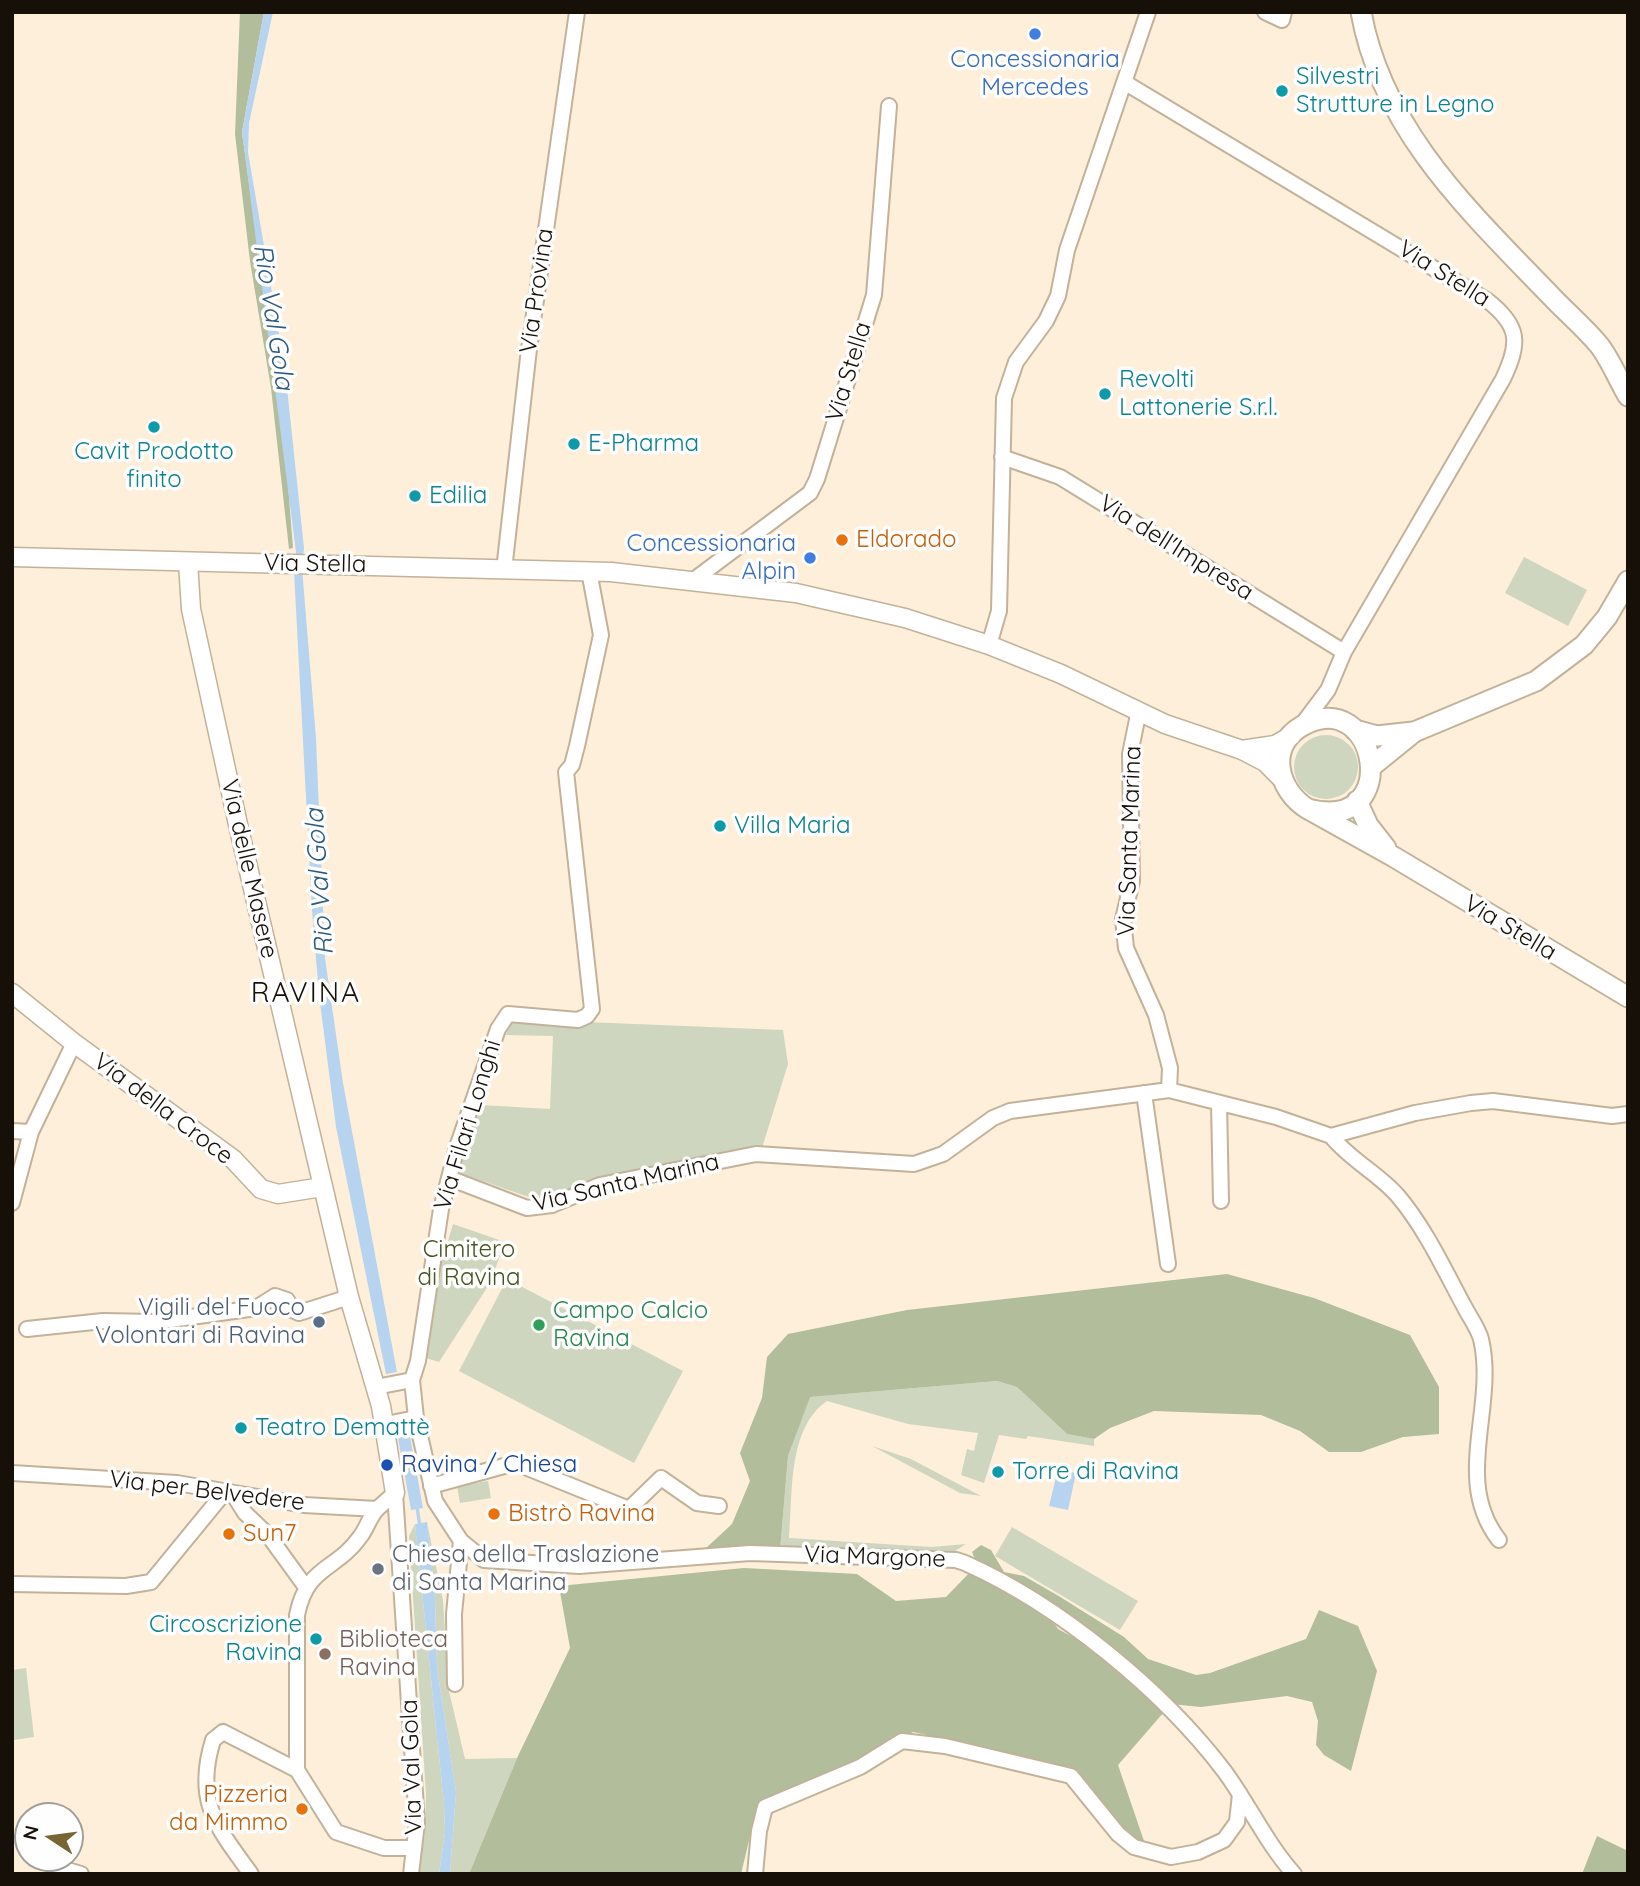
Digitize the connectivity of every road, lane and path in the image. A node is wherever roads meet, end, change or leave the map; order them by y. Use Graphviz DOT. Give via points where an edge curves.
graph roads {
  1 [pos="577,12"];
  2 [pos="1148,12"];
  3 [pos="1265,12"];
  4 [pos="1284,12"];
  5 [pos="1361,12"];
  6 [pos="1124,82"];
  7 [pos="889,106"];
  8 [pos="1628,396"];
  9 [pos="1002,457"];
  10 [pos="12,557"];
  11 [pos="188,562"];
  12 [pos="504,570"];
  13 [pos="589,571"];
  14 [pos="695,579"];
  15 [pos="1628,581"];
  16 [pos="989,645"];
  17 [pos="1343,652"];
  18 [pos="1328,690"];
  19 [pos="1139,710"];
  20 [pos="1349,726"];
  21 [pos="1296,732"];
  22 [pos="1414,732"];
  23 [pos="1242,750"];
  24 [pos="1372,766"];
  25 [pos="1280,777"];
  26 [pos="1357,801"];
  27 [pos="1308,809"];
  28 [pos="1394,857"];
  29 [pos="12,993"];
  30 [pos="1628,997"];
  31 [pos="74,1043"];
  32 [pos="1169,1090"];
  33 [pos="1144,1093"];
  34 [pos="1219,1103"];
  35 [pos="1628,1114"];
  36 [pos="12,1131"];
  37 [pos="31,1132"];
  38 [pos="1331,1136"];
  39 [pos="449,1178"];
  40 [pos="323,1187"];
  41 [pos="1221,1201"];
  42 [pos="12,1203"];
  43 [pos="1168,1264"];
  44 [pos="349,1297"];
  45 [pos="27,1329"];
  46 [pos="394,1383"];
  47 [pos="401,1421"];
  48 [pos="12,1473"];
  49 [pos="431,1486"];
  50 [pos="229,1493"];
  51 [pos="395,1493"];
  52 [pos="719,1506"];
  53 [pos="377,1510"];
  54 [pos="442,1515"];
  55 [pos="1499,1540"];
  56 [pos="461,1541"];
  57 [pos="12,1584"];
  58 [pos="305,1586"];
  59 [pos="455,1684"];
  60 [pos="297,1770"];
  61 [pos="1240,1794"];
  62 [pos="414,1848"];
  63 [pos="251,1874"];
  64 [pos="411,1874"];
  65 [pos="755,1874"];
  66 [pos="1294,1874"];
  1 -- 12 [label="street, Via Provina" via="531,336"];
  2 -- 6 [label="street"];
  3 -- 4 [label="street" via="1282,20"];
  5 -- 8 [label="main road" via="1380,81 1423,155 1480,223 1600,346"];
  6 -- 9 [label="street" via="1067,250 1058,296 1016,362 1004,398"];
  6 -- 17 [label="street, Via Stella" via="1412,254 1508,317 1515,339 1514,356 1503,379"];
  7 -- 14 [label="street, Via Stella" via="874,295 817,479 810,493"];
  9 -- 16 [label="street" via="999,611"];
  9 -- 17 [label="street, Via dell'Impresa" via="1060,477"];
  10 -- 11 [label="street, Via Stella"];
  11 -- 12 [label="street, Via Stella"];
  11 -- 40 [label="street, Via delle Masere" via="191,609"];
  12 -- 13 [label="street, Via Stella"];
  13 -- 14 [label="street, Via Stella"];
  13 -- 39 [label="street, Via Filari Longhi" via="601,635 574,755 566,772 592,1009 578,1020 508,1014 498,1029"];
  14 -- 16 [label="street, Via Stella" via="839,602"];
  15 -- 22 [label="main road" via="1584,645 1536,681"];
  16 -- 19 [label="street, Via Stella"];
  17 -- 18 [label="street, Via Stella"];
  18 -- 20 [label="street" via="1331,707"];
  18 -- 21 [label="street, Via Stella"];
  19 -- 23 [label="street, Via Stella" via="1196,737"];
  19 -- 32 [label="street, Via Santa Marina" via="1130,754 1134,852 1124,929 1126,948 1156,1015 1170,1068"];
  20 -- 21 [label="main road, Via Stella" via="1328,720"];
  20 -- 22 [label="main road, Via Stella" via="1377,736"];
  20 -- 24 [label="main road" via="1364,740"];
  21 -- 23 [label="street, Via Stella" via="1275,746"];
  21 -- 25 [label="main road, Via Stella" via="1281,755"];
  22 -- 24 [label="main road"];
  23 -- 25 [label="street, Via Stella" via="1265,762"];
  24 -- 26 [label="main road" via="1367,788"];
  25 -- 27 [label="main road, Via Stella" via="1286,790"];
  26 -- 27 [label="main road" via="1334,812"];
  26 -- 28 [label="main road, Via Stella" via="1379,842"];
  27 -- 28 [label="main road, Via Stella"];
  28 -- 30 [label="main road, Via Stella"];
  29 -- 31 [label="street, Via della Croce"];
  31 -- 37 [label="street"];
  31 -- 40 [label="street, Via della Croce" via="233,1159 261,1189 278,1194"];
  32 -- 33 [label="street, Via Santa Marina"];
  32 -- 34 [label="street, Via Santa Marina"];
  33 -- 39 [label="street, Via Santa Marina" via="1010,1111 943,1154 915,1164 756,1154 600,1185 552,1205 527,1208"];
  33 -- 43 [label="street"];
  34 -- 38 [label="street, Via Santa Marina" via="1276,1116"];
  34 -- 41 [label="street"];
  35 -- 38 [label="street" via="1612,1116 1493,1101 1415,1113"];
  36 -- 37 [label="street"];
  37 -- 42 [label="street"];
  38 -- 55 [label="street" via="1399,1197 1481,1338 1484,1411 1474,1465 1486,1523"];
  39 -- 46 [label="street, Via Filari Longhi" via="418,1360"];
  40 -- 44 [label="street, Via delle Masere"];
  44 -- 45 [label="street" via="299,1312 282,1296 275,1296 256,1308 155,1322 103,1321"];
  44 -- 46 [label="street, Via delle Masere"];
  46 -- 47 [label="street, Via delle Masere"];
  46 -- 47 [label="street, Via Filari Longhi"];
  47 -- 49 [label="street, Via Filari Longhi"];
  47 -- 51 [label="street, Via delle Masere"];
  48 -- 50 [label="street, Via per Belvedere" via="150,1480"];
  49 -- 52 [label="street" via="515,1463 629,1509 661,1478 697,1503"];
  49 -- 54 [label="street, Via Filari Longhi"];
  50 -- 53 [label="street, Via per Belvedere"];
  50 -- 57 [label="street" via="150,1582 126,1586"];
  50 -- 58 [label="street" via="268,1535"];
  51 -- 53 [label="street"];
  51 -- 62 [label="street, Via Val Gola" via="417,1823"];
  53 -- 58 [label="street" via="360,1538"];
  54 -- 56 [label="street, Via Margone"];
  56 -- 59 [label="street" via="454,1614"];
  56 -- 61 [label="street, Via Margone" via="484,1560 517,1564 579,1566 750,1553 961,1561 1049,1607 1107,1654 1172,1713"];
  58 -- 60 [label="street" via="297,1615"];
  60 -- 62 [label="street" via="336,1832 384,1848"];
  60 -- 63 [label="street" via="223,1732 213,1740 207,1792 216,1827"];
  61 -- 65 [label="street" via="1237,1822 1224,1840 1171,1857 1147,1852 1126,1840 1071,1776 945,1746 902,1741 860,1767 765,1807"];
  61 -- 66 [label="street, Via Margone"];
  62 -- 64 [label="street, Via Val Gola"];
}
